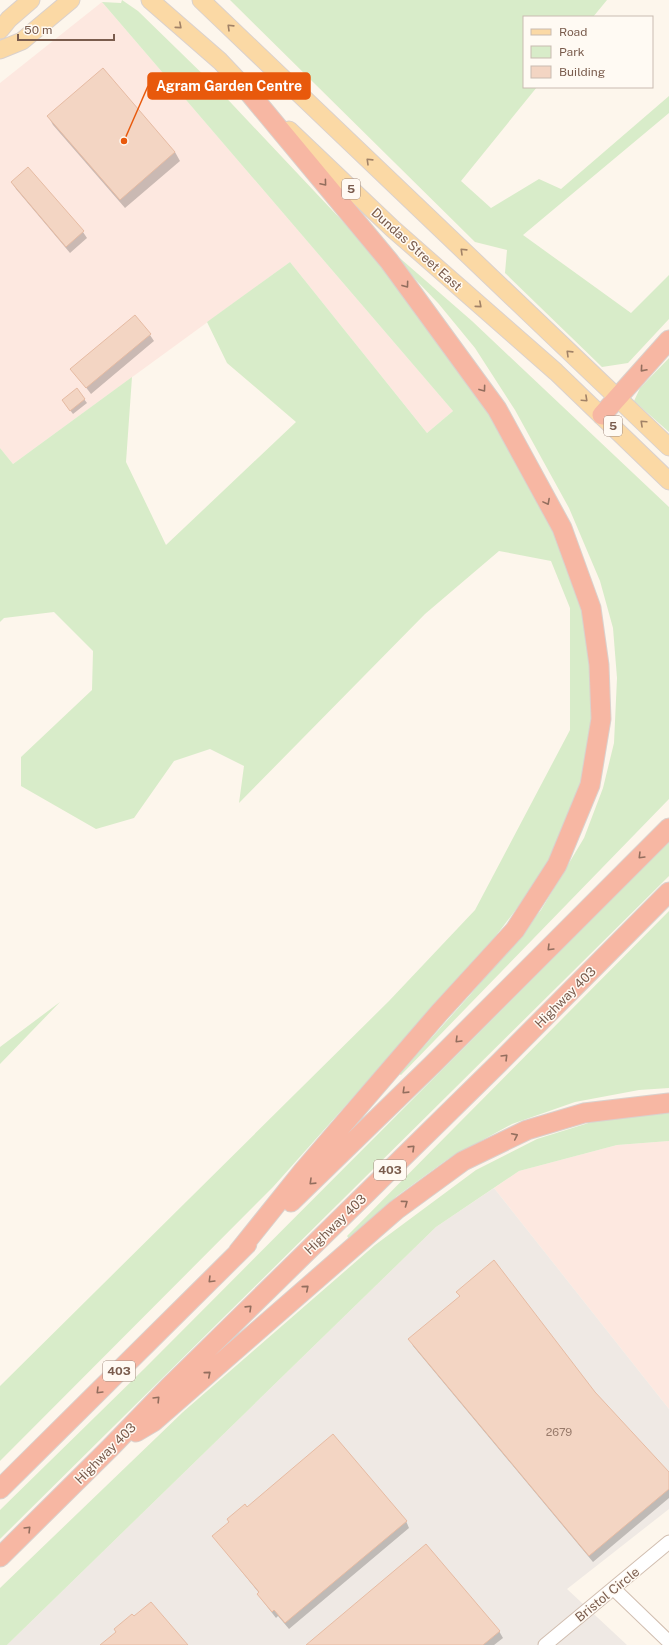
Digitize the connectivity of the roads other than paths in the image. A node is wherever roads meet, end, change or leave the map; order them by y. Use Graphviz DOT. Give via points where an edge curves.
graph roads {
  1 [pos="31,0"];
  2 [pos="71,0"];
  3 [pos="150,0"];
  4 [pos="201,0"];
  5 [pos="0,30"];
  6 [pos="0,50"];
  7 [pos="246,89"];
  8 [pos="669,340"];
  9 [pos="618,399"];
  10 [pos="602,415"];
  11 [pos="669,447"];
  12 [pos="669,481"];
  13 [pos="669,828"];
  14 [pos="669,892"];
  15 [pos="669,1103"];
  16 [pos="238,1252"];
  17 [pos="110,1448"];
  18 [pos="0,1489"];
  19 [pos="669,1542"];
  20 [pos="0,1556"];
  21 [pos="614,1589"];
  22 [pos="669,1642"];
  23 [pos="545,1645"];
  1 -- 5 [label="main road"];
  2 -- 6 [label="main road" via="22,41"];
  3 -- 7 [label="main road, Dundas Street East / 5, one-way" via="220,62"];
  9 -- 4 [label="main road, 5, one-way"];
  7 -- 10 [label="main road, Dundas Street East / 5, one-way" via="393,230"];
  7 -- 16 [label="highway, one-way" via="389,261 497,409 562,528 591,608 600,665 601,719 587,793 557,865 515,930 439,1013 303,1171"];
  8 -- 9 [label="highway, one-way"];
  9 -- 10 [label="highway"];
  11 -- 9 [label="main road, 5, one-way"];
  10 -- 12 [label="main road, Dundas Street East / 5"];
  13 -- 16 [label="highway, 403, one-way" via="433,1064"];
  17 -- 14 [label="highway, Highway 403 / 403, one-way"];
  17 -- 15 [label="highway, one-way" via="153,1422 396,1210 463,1161 527,1130 584,1113"];
  16 -- 18 [label="highway, 403, one-way"];
  20 -- 17 [label="highway, Highway 403 / 403, one-way"];
  19 -- 21 [label="street, Bristol Circle"];
  21 -- 22 [label="street"];
  21 -- 23 [label="street, Bristol Circle"];
}
